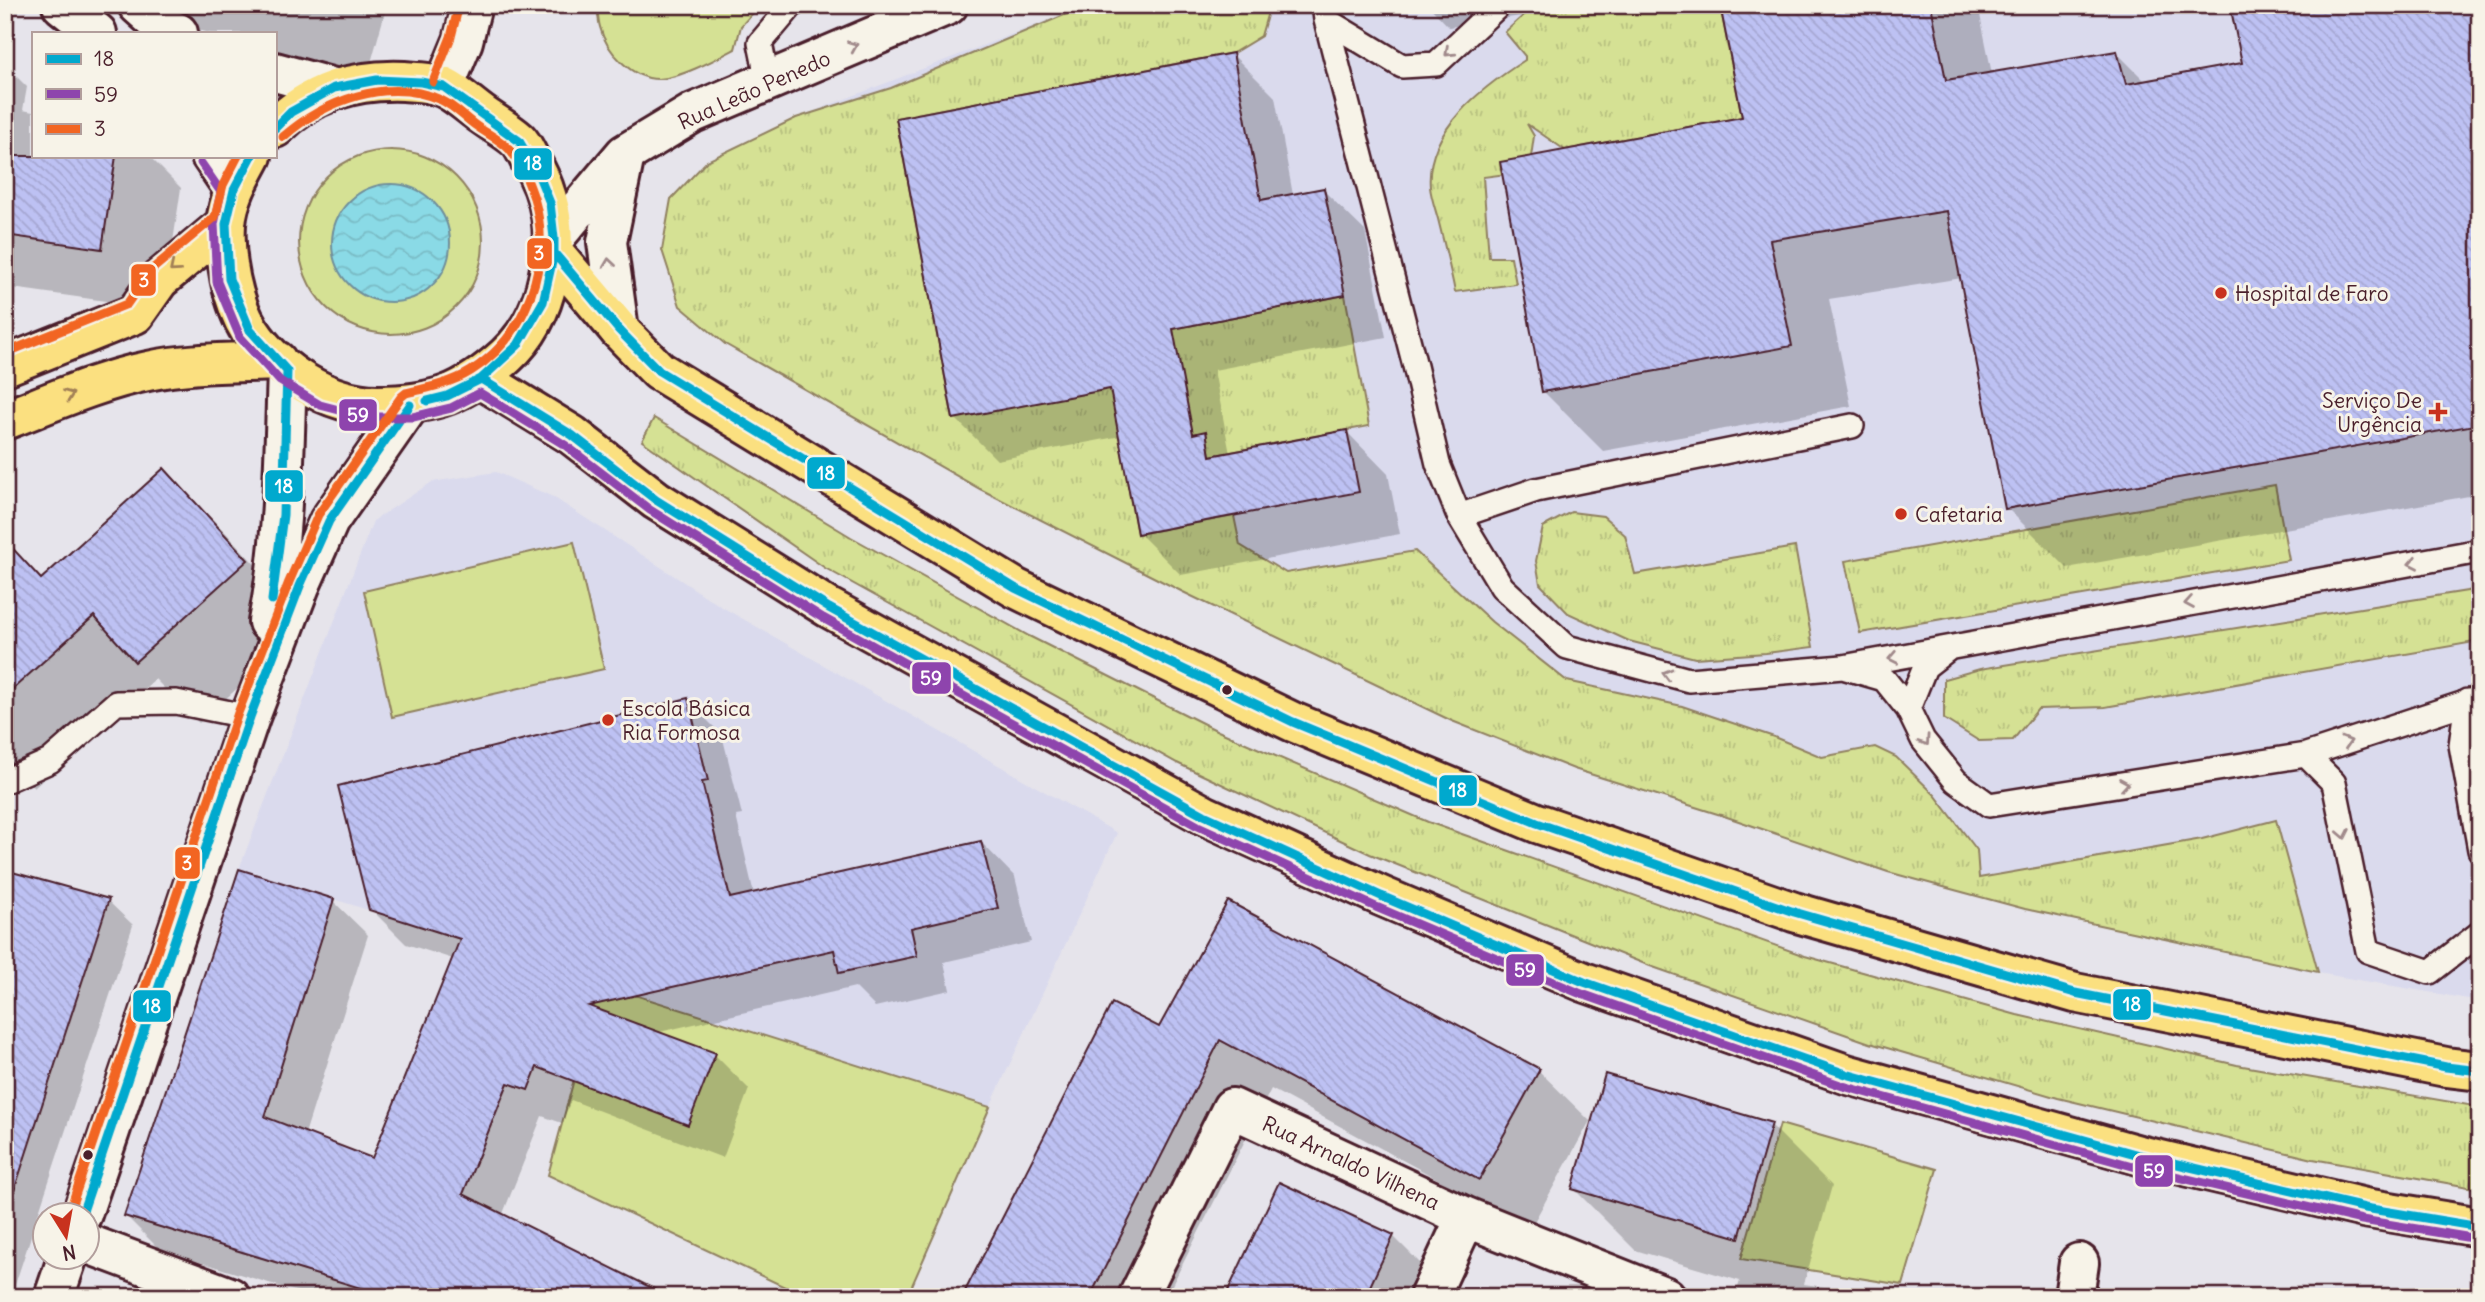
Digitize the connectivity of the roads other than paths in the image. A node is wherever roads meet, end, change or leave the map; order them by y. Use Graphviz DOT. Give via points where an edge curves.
graph roads {
  1 [pos="62,5"];
  2 [pos="138,5"];
  3 [pos="472,5"];
  4 [pos="792,5"];
  5 [pos="948,5"];
  6 [pos="1499,5"];
  7 [pos="1325,13"];
  8 [pos="96,32"];
  9 [pos="176,32"];
  10 [pos="276,72"];
  11 [pos="768,82"];
  12 [pos="444,87"];
  13 [pos="334,88"];
  14 [pos="276,127"];
  15 [pos="625,154"];
  16 [pos="212,158"];
  17 [pos="251,158"];
  18 [pos="230,207"];
  19 [pos="554,245"];
  20 [pos="619,330"];
  21 [pos="5,366"];
  22 [pos="282,366"];
  23 [pos="481,379"];
  24 [pos="410,405"];
  25 [pos="5,420"];
  26 [pos="1852,426"];
  27 [pos="1459,516"];
  28 [pos="2480,551"];
  29 [pos="1951,647"];
  30 [pos="1843,667"];
  31 [pos="2473,699"];
  32 [pos="1908,709"];
  33 [pos="250,717"];
  34 [pos="2306,755"];
  35 [pos="5,781"];
  36 [pos="2480,850"];
  37 [pos="2480,933"];
  38 [pos="2480,1071"];
  39 [pos="87,1200"];
  40 [pos="1466,1217"];
  41 [pos="2480,1227"];
  42 [pos="102,1249"];
  43 [pos="63,1270"];
  44 [pos="54,1297"];
  45 [pos="230,1297"];
  46 [pos="1138,1297"];
  47 [pos="1429,1297"];
  48 [pos="1666,1297"];
  1 -- 8 [label="street"];
  2 -- 9 [label="street"];
  3 -- 12 [label="street"];
  4 -- 11 [label="lane" via="760,43"];
  11 -- 5 [label="street, Rua Leão Penedo, one-way"];
  6 -- 7 [label="lane, one-way" via="1436,64 1402,66"];
  7 -- 27 [label="lane" via="1438,464"];
  10 -- 13 [label="street"];
  11 -- 15 [label="street, Rua Leão Penedo" via="693,113"];
  12 -- 13 [label="main road" via="377,80"];
  12 -- 19 [label="main road" via="519,141 550,203"];
  13 -- 14 [label="main road" via="291,111"];
  15 -- 19 [label="street, Rua Leão Penedo"];
  20 -- 15 [label="street, one-way" via="607,242"];
  16 -- 18 [label="street"];
  17 -- 18 [label="main road"];
  18 -- 21 [label="main road, one-way" via="159,280 135,314"];
  18 -- 22 [label="main road" via="229,279 250,330"];
  19 -- 20 [label="main road"];
  19 -- 23 [label="main road" via="543,302 518,345"];
  20 -- 38 [label="main road" via="659,371 1014,588 1293,722 1537,823 1794,912 2075,993"];
  22 -- 24 [label="main road" via="324,394 367,405"];
  25 -- 22 [label="main road, one-way" via="100,383 148,370 192,364"];
  22 -- 33 [label="street" via="284,475 276,579"];
  23 -- 24 [label="main road" via="447,396"];
  23 -- 41 [label="main road" via="572,435 656,500 829,608 1204,815 1381,896 1584,982 1846,1074 2139,1155 2365,1208"];
  24 -- 33 [label="street" via="329,521"];
  26 -- 27 [label="lane" via="1536,490"];
  30 -- 27 [label="lane, one-way" via="1689,680 1567,646 1502,587"];
  28 -- 29 [label="lane, one-way"];
  29 -- 30 [label="lane, one-way"];
  29 -- 32 [label="lane" via="1925,667"];
  30 -- 32 [label="lane" via="1884,679"];
  34 -- 31 [label="lane, one-way"];
  31 -- 36 [label="lane" via="2461,745"];
  32 -- 34 [label="lane, one-way" via="1923,740 1956,781 1989,805"];
  33 -- 35 [label="lane" via="176,702 116,703 51,761"];
  33 -- 39 [label="street"];
  34 -- 37 [label="lane, one-way" via="2334,783 2368,951 2430,972"];
  40 -- 46 [label="street, Rua Arnaldo Vilhena" via="1232,1108"];
  40 -- 47 [label="street"];
  40 -- 48 [label="street, Rua Arnaldo Vilhena"];
  42 -- 45 [label="street"];
  43 -- 44 [label="street"];
}
